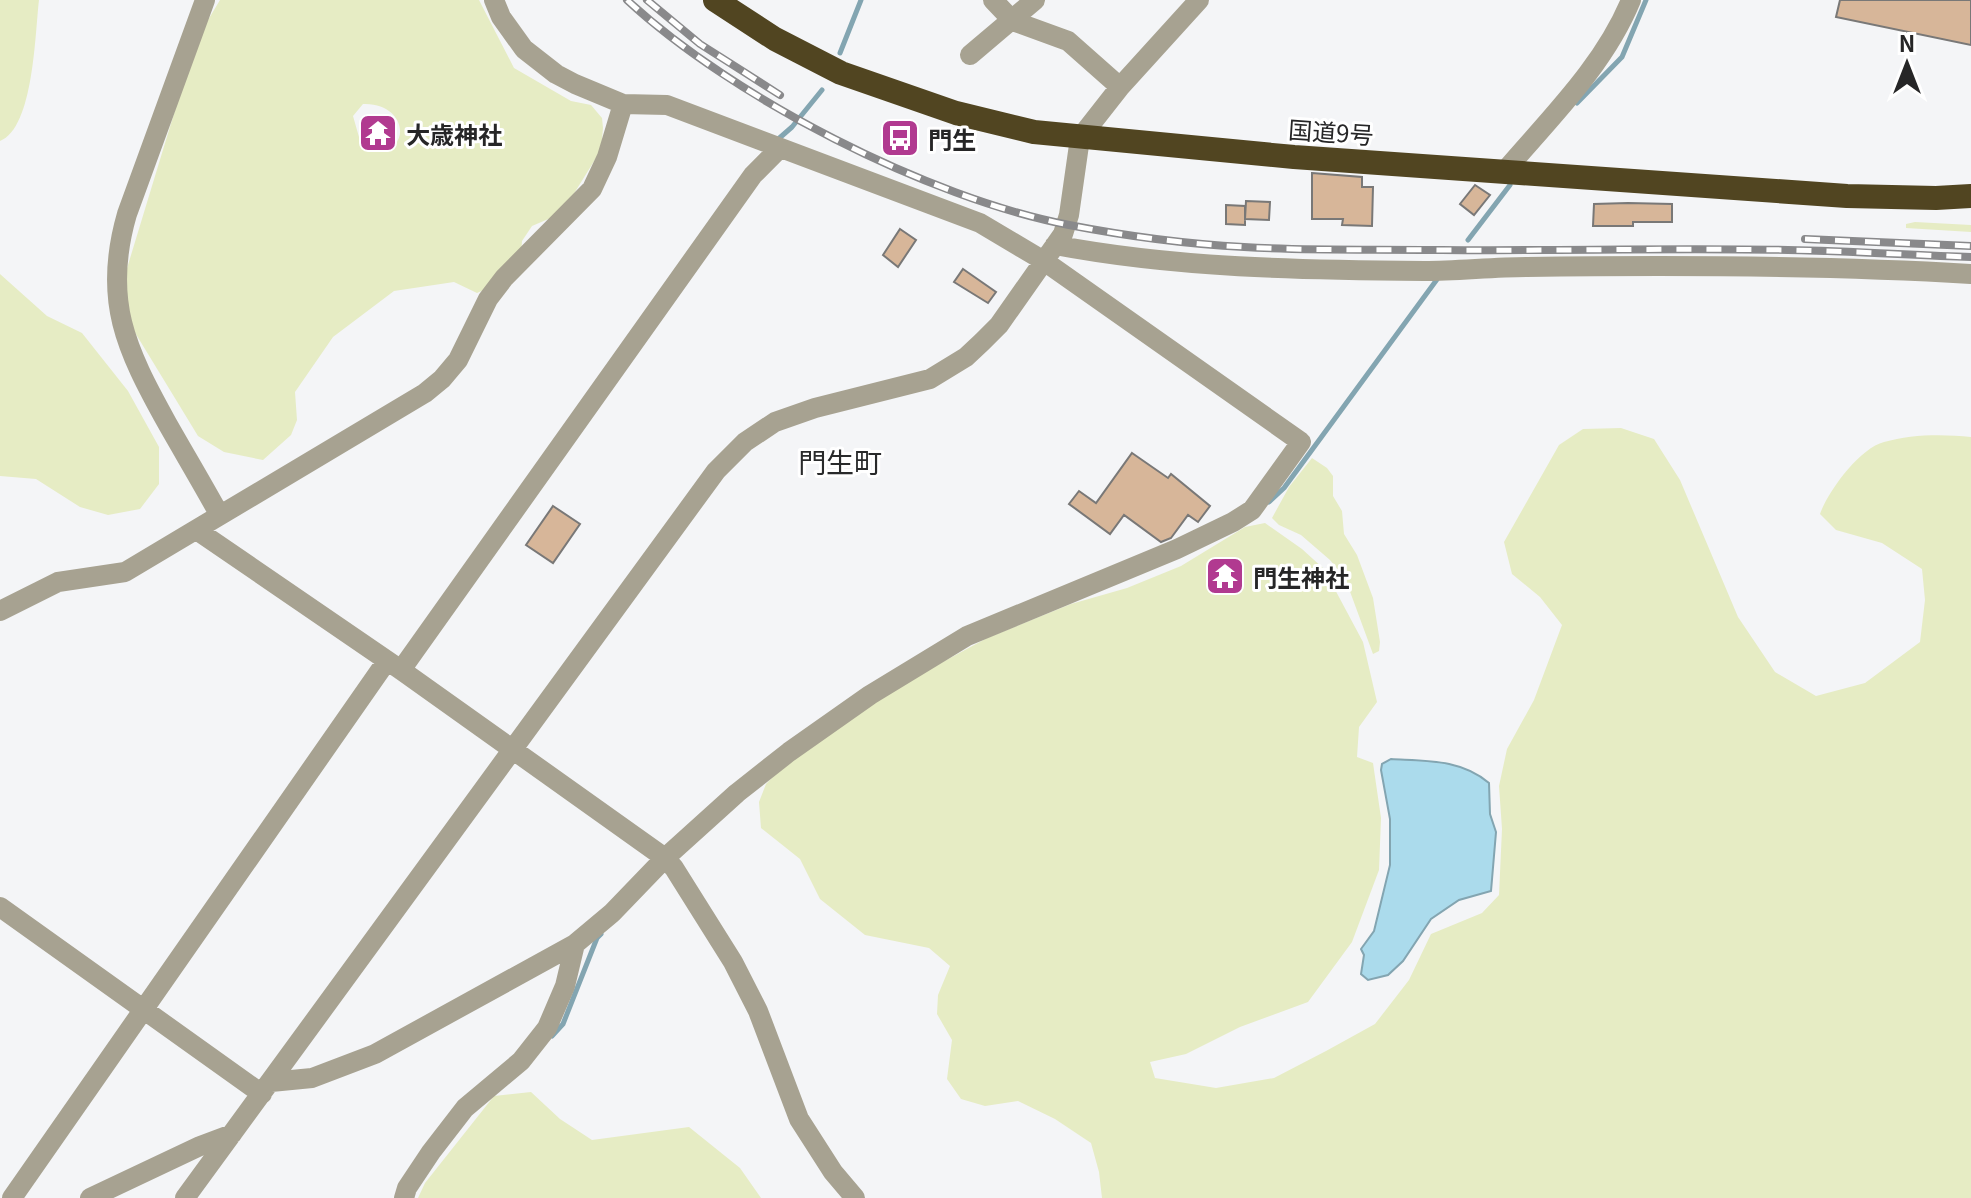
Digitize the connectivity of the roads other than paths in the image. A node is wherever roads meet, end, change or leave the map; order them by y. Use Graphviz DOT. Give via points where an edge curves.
graph roads {
  1 [pos="205,0"];
  2 [pos="494,0"];
  3 [pos="715,0"];
  4 [pos="993,0"];
  5 [pos="1035,0"];
  6 [pos="1199,0"];
  7 [pos="1631,0"];
  8 [pos="1013,21"];
  9 [pos="970,55"];
  10 [pos="1120,87"];
  11 [pos="623,104"];
  12 [pos="1080,138"];
  13 [pos="772,145"];
  14 [pos="1504,172"];
  15 [pos="1971,196"];
  16 [pos="1049,253"];
  17 [pos="1971,274"];
  18 [pos="219,514"];
  19 [pos="198,531"];
  20 [pos="0,611"];
  21 [pos="394,666"];
  22 [pos="513,751"];
  23 [pos="669,863"];
  24 [pos="0,907"];
  25 [pos="575,944"];
  26 [pos="143,1009"];
  27 [pos="267,1088"];
  28 [pos="232,1134"];
  29 [pos="12,1198"];
  30 [pos="90,1198"];
  31 [pos="185,1198"];
  32 [pos="404,1198"];
  33 [pos="855,1198"];
  1 -- 18 [label="street" via="127,214 116,277 133,360"];
  2 -- 11 [label="street" via="514,36 537,60 575,84"];
  3 -- 12 [label="highway, 国道9号" via="811,59 882,89 990,123"];
  4 -- 8 [label="street"];
  5 -- 8 [label="street"];
  6 -- 10 [label="street"];
  7 -- 14 [label="street" via="1597,62"];
  8 -- 9 [label="street"];
  8 -- 10 [label="street" via="1068,41"];
  10 -- 12 [label="street"];
  11 -- 13 [label="street" via="667,105"];
  11 -- 18 [label="street" via="592,189 496,288 458,360 442,379"];
  12 -- 14 [label="highway, 国道9号"];
  12 -- 16 [label="street" via="1069,215"];
  13 -- 16 [label="street" via="960,214"];
  13 -- 21 [label="street"];
  14 -- 15 [label="highway, 国道9号" via="1847,196"];
  16 -- 17 [label="street" via="1428,271 1615,266"];
  16 -- 22 [label="street" via="999,325 948,369 907,387 790,416 730,455"];
  16 -- 23 [label="street" via="1301,442 1252,510 1177,549 967,636 927,659 789,752"];
  18 -- 19 [label="street"];
  19 -- 20 [label="street" via="125,572 58,582"];
  19 -- 21 [label="street"];
  21 -- 22 [label="street"];
  21 -- 26 [label="street"];
  22 -- 23 [label="street"];
  22 -- 27 [label="street"];
  23 -- 25 [label="street"];
  23 -- 33 [label="street" via="758,1011 799,1119"];
  24 -- 26 [label="street"];
  25 -- 27 [label="street" via="375,1054"];
  25 -- 32 [label="street" via="547,1028 521,1061 465,1108"];
  26 -- 27 [label="street"];
  26 -- 29 [label="street"];
  27 -- 28 [label="street"];
  28 -- 30 [label="street"];
  28 -- 31 [label="street"];
}
